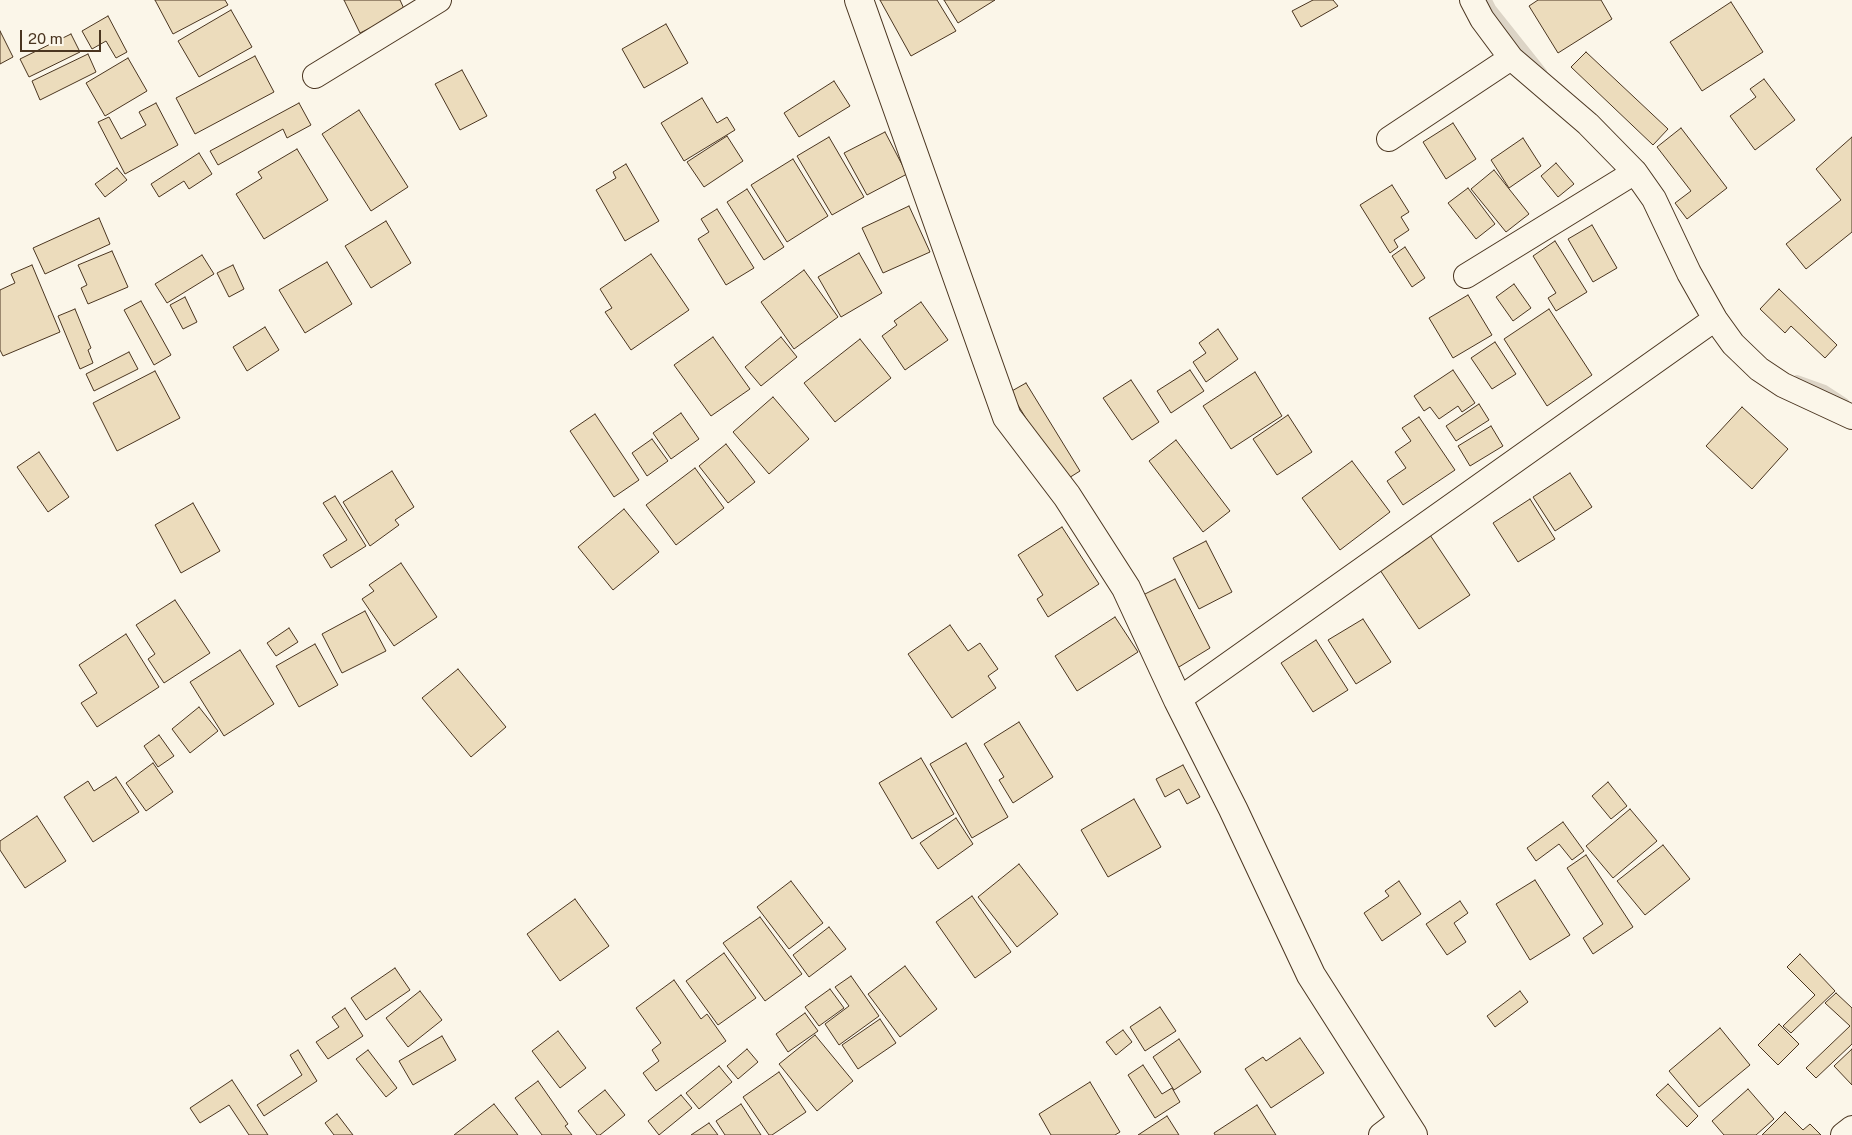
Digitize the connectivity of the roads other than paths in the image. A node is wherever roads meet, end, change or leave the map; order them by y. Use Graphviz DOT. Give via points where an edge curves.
graph roads {
  1 [pos="440,0"];
  2 [pos="859,0"];
  3 [pos="1472,0"];
  4 [pos="1511,58"];
  5 [pos="315,76"];
  6 [pos="1389,139"];
  7 [pos="1635,172"];
  8 [pos="1466,276"];
  9 [pos="1715,319"];
  10 [pos="1852,417"];
  11 [pos="1178,700"];
  12 [pos="1408,1127"];
  13 [pos="1852,1128"];
  14 [pos="1381,1135"];
  15 [pos="1843,1135"];
  1 -- 5 [label="street"];
  2 -- 11 [label="street" via="1007,417 1067,496 1126,588"];
  3 -- 4 [label="street"];
  4 -- 6 [label="street"];
  4 -- 7 [label="street" via="1588,124"];
  7 -- 8 [label="street"];
  7 -- 9 [label="street" via="1654,199"];
  9 -- 10 [label="street" via="1733,344 1759,369 1783,385"];
  9 -- 11 [label="street"];
  11 -- 12 [label="street" via="1311,975"];
  12 -- 14 [label="street"];
  13 -- 15 [label="street"];
}
